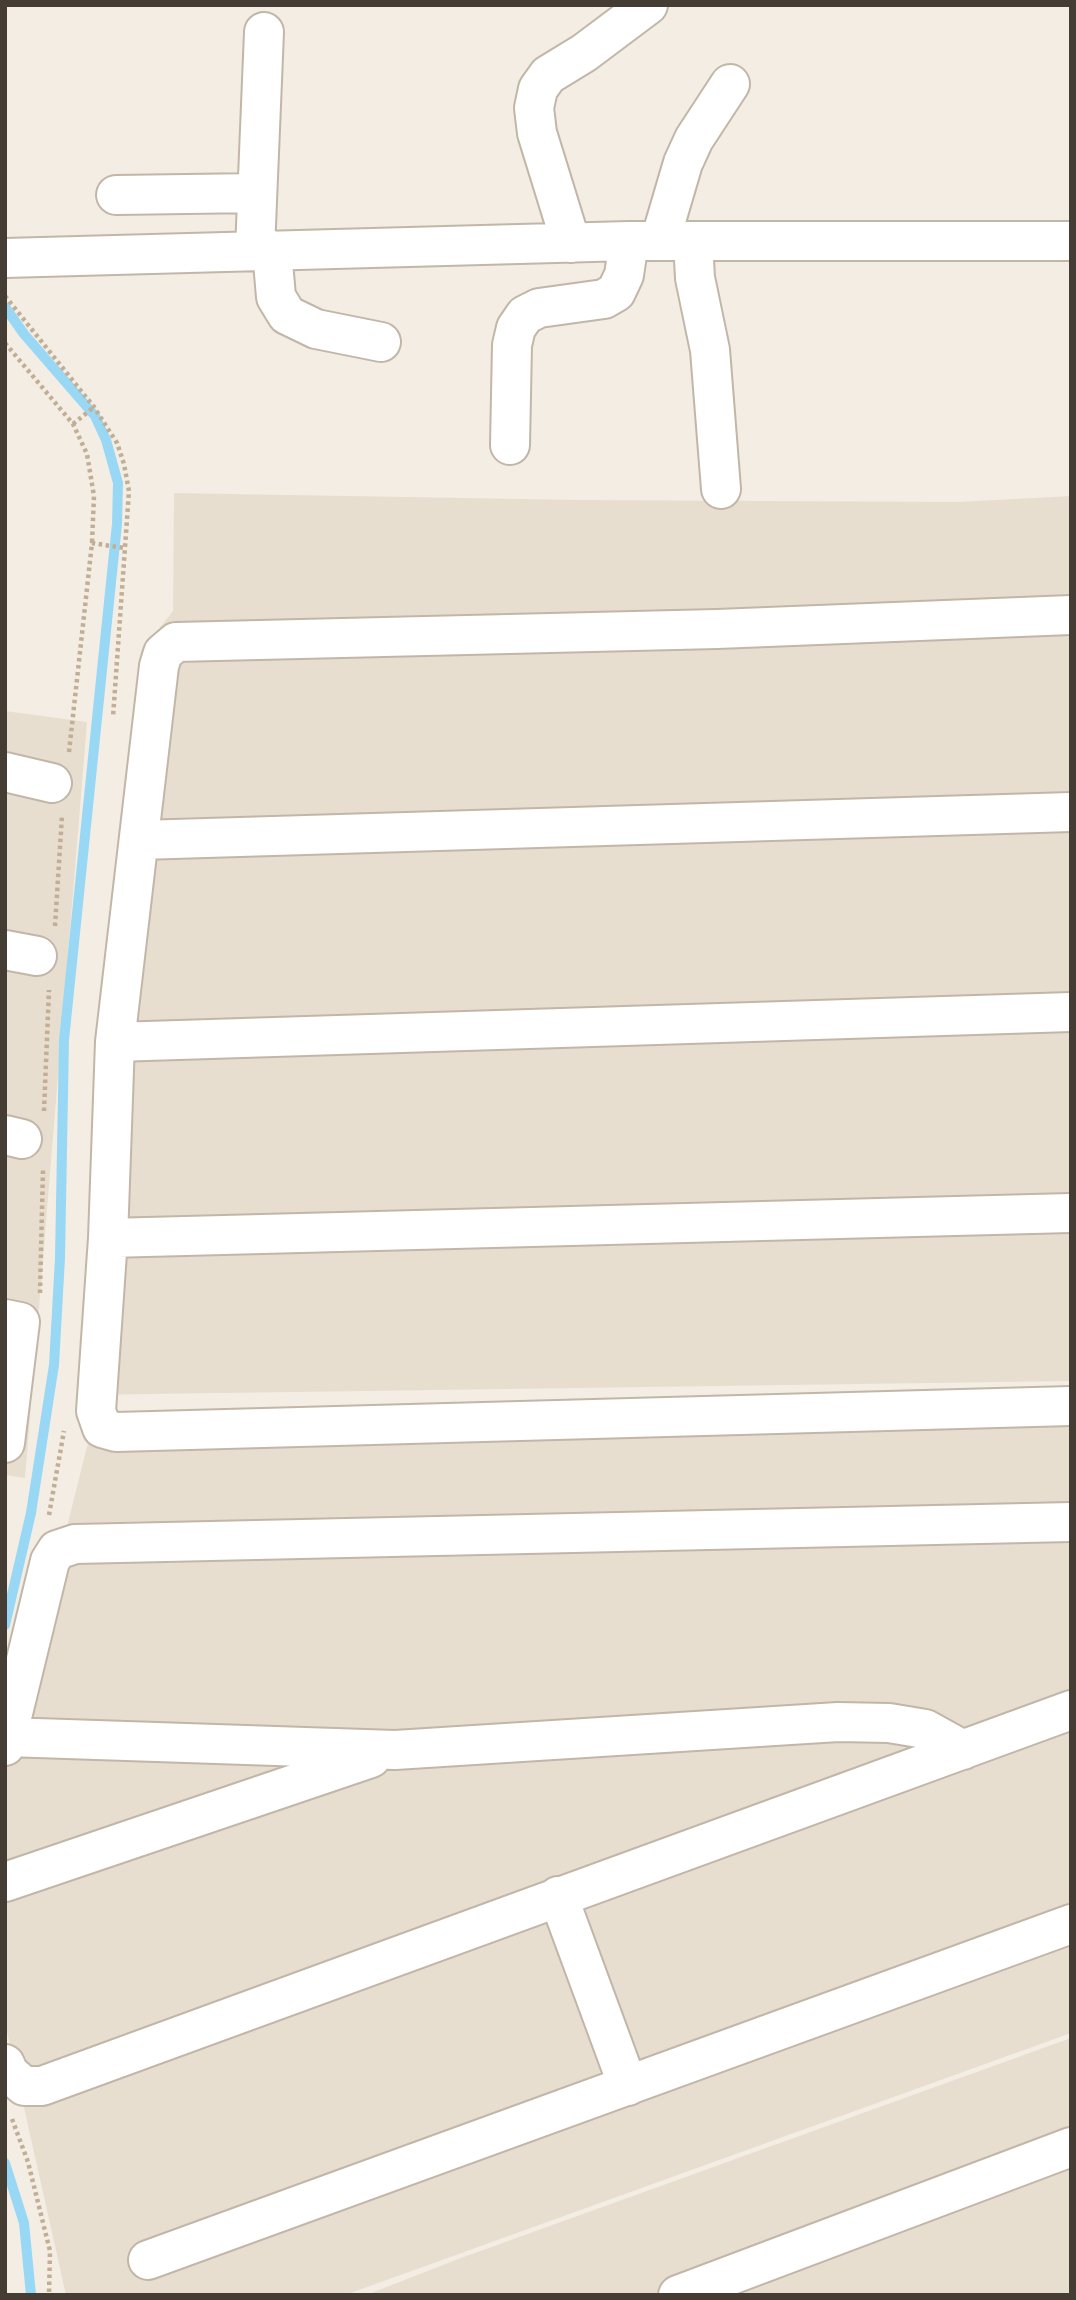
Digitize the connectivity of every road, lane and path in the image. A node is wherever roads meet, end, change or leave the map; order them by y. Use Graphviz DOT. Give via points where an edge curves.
graph roads {
  1 [pos="648,5"];
  2 [pos="264,32"];
  3 [pos="730,84"];
  4 [pos="257,192"];
  5 [pos="116,194"];
  6 [pos="1071,240"];
  7 [pos="661,241"];
  8 [pos="571,243"];
  9 [pos="263,250"];
  10 [pos="5,258"];
  11 [pos="381,342"];
  12 [pos="5,343"];
  13 [pos="94,407"];
  14 [pos="73,424"];
  15 [pos="510,445"];
  16 [pos="721,489"];
  17 [pos="92,543"];
  18 [pos="1071,615"];
  19 [pos="5,772"];
  20 [pos="52,783"];
  21 [pos="1071,812"];
  22 [pos="140,840"];
  23 [pos="1071,1012"];
  24 [pos="115,1042"];
  25 [pos="1071,1213"];
  26 [pos="108,1238"];
  27 [pos="5,1319"];
  28 [pos="1071,1406"];
  29 [pos="5,1443"];
  30 [pos="1071,1522"];
  31 [pos="1071,1710"];
  32 [pos="6,1742"];
  33 [pos="395,1750"];
  34 [pos="963,1750"];
  35 [pos="5,1882"];
  36 [pos="558,1896"];
  37 [pos="1071,1924"];
  38 [pos="5,2064"];
  39 [pos="628,2086"];
  40 [pos="10,2113"];
  41 [pos="1071,2147"];
  42 [pos="148,2260"];
  43 [pos="49,2295"];
  44 [pos="678,2295"];
  1 -- 8 [label="street" via="548,75 538,89 534,107 537,133"];
  2 -- 4 [label="street"];
  3 -- 7 [label="street" via="683,163"];
  4 -- 5 [label="street"];
  4 -- 9 [label="street"];
  6 -- 7 [label="street"];
  7 -- 8 [label="street"];
  7 -- 15 [label="street" via="624,275 616,292 604,299 539,308 525,315 512,345"];
  7 -- 16 [label="street" via="695,278 710,350"];
  8 -- 9 [label="street"];
  9 -- 10 [label="street"];
  9 -- 11 [label="street" via="276,297 288,315 316,329"];
  12 -- 14 [label="path"];
  13 -- 14 [label="path"];
  14 -- 17 [label="path" via="87,454 94,496"];
  18 -- 22 [label="street" via="176,642 163,653 159,666"];
  19 -- 20 [label="street"];
  21 -- 22 [label="street"];
  22 -- 24 [label="street"];
  23 -- 24 [label="street"];
  24 -- 26 [label="street"];
  25 -- 26 [label="street"];
  26 -- 28 [label="street" via="96,1411 102,1428 116,1432"];
  27 -- 29 [label="street" via="20,1322"];
  30 -- 32 [label="street" via="75,1544 57,1550 50,1561"];
  31 -- 34 [label="street"];
  32 -- 33 [label="street"];
  33 -- 34 [label="street" via="838,1722 925,1729"];
  33 -- 35 [label="street"];
  34 -- 36 [label="street"];
  36 -- 38 [label="street" via="42,2086 24,2086"];
  36 -- 39 [label="street"];
  37 -- 39 [label="street"];
  39 -- 42 [label="street"];
  40 -- 43 [label="path" via="28,2162 50,2251"];
  41 -- 44 [label="street"];
}
